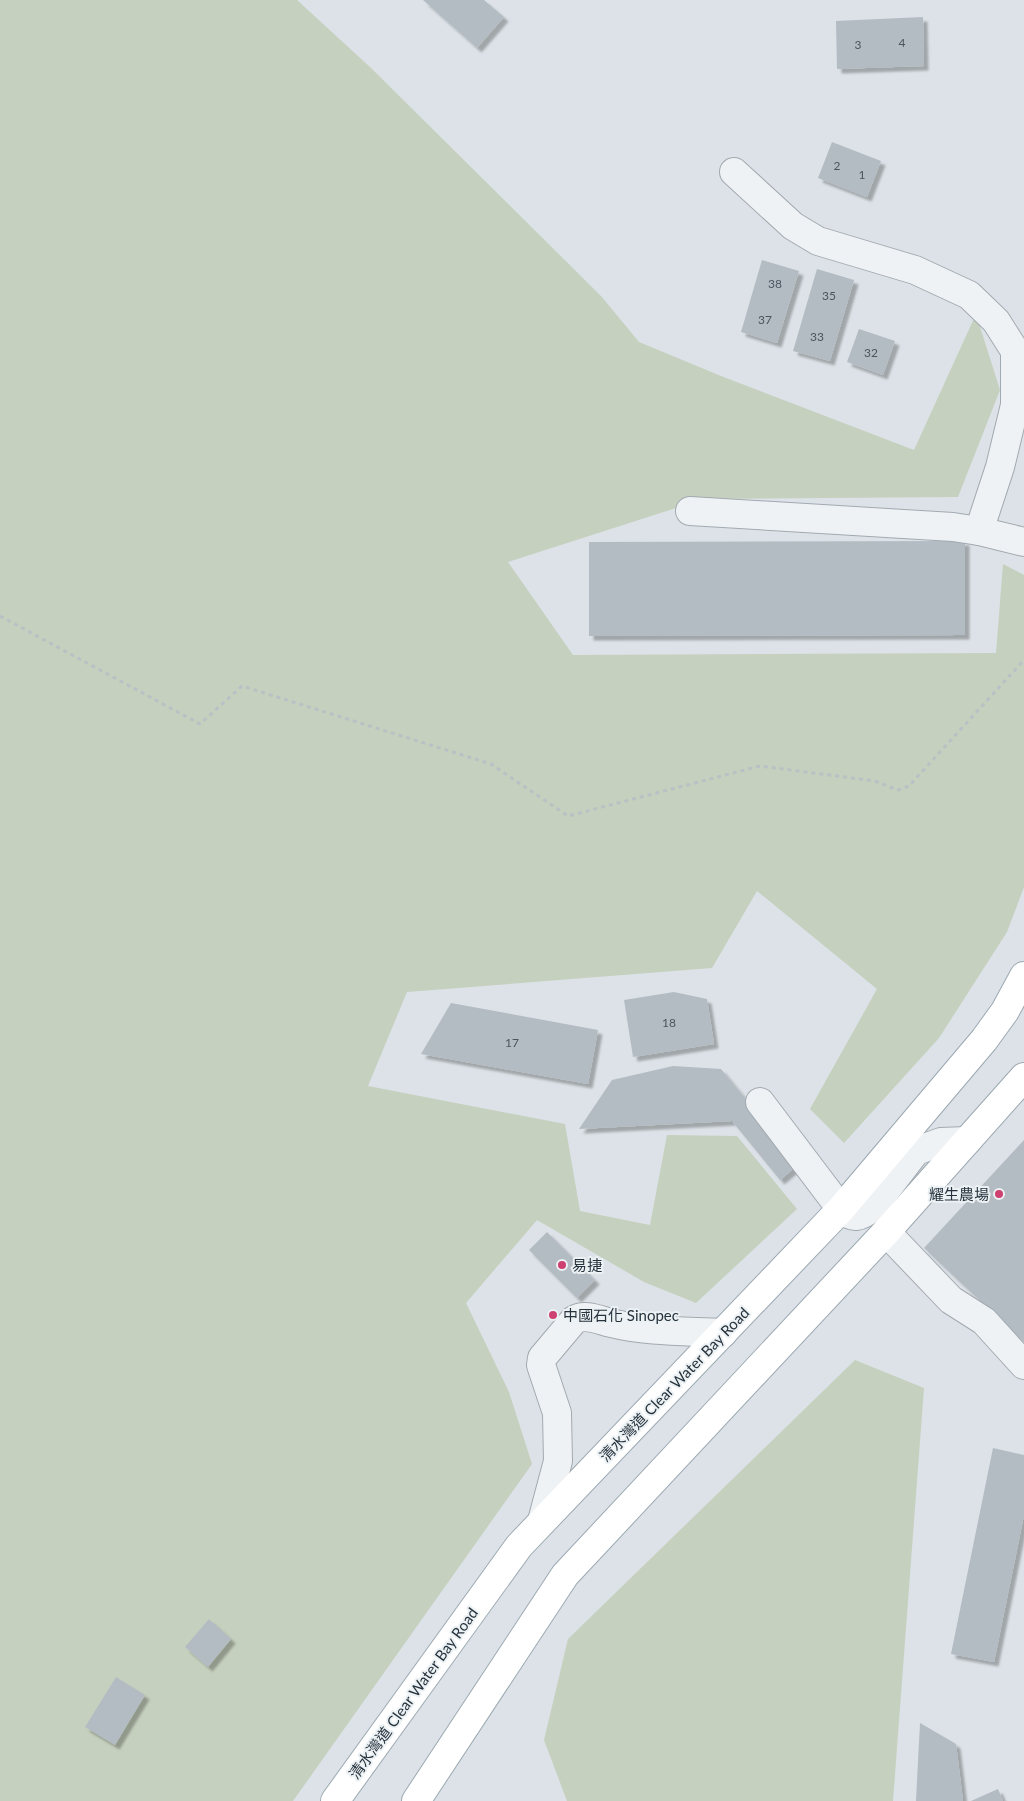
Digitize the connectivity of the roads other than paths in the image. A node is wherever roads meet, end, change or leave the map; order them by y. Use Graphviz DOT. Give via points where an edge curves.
graph roads {
  1 [pos="734,172"];
  2 [pos="690,511"];
  3 [pos="979,531"];
  4 [pos="1024,542"];
  5 [pos="1024,976"];
  6 [pos="1024,1077"];
  7 [pos="760,1102"];
  8 [pos="967,1141"];
  9 [pos="842,1208"];
  10 [pos="886,1232"];
  11 [pos="723,1333"];
  12 [pos="1024,1365"];
  13 [pos="542,1521"];
  14 [pos="335,1801"];
  15 [pos="416,1801"];
  1 -- 3 [label="street" via="793,226 818,242 915,270 970,295 996,321 1015,351 1015,405 1000,467"];
  2 -- 3 [label="street"];
  3 -- 4 [label="street"];
  5 -- 9 [label="main road, 清水灣道 Clear Water Bay Road" via="984,1040"];
  6 -- 8 [label="main road"];
  7 -- 9 [label="street"];
  8 -- 9 [label="street" via="941,1142 916,1151 864,1214 849,1216"];
  8 -- 10 [label="main road"];
  9 -- 11 [label="main road, 清水灣道 Clear Water Bay Road"];
  10 -- 12 [label="street" via="951,1300 984,1321"];
  10 -- 15 [label="main road" via="565,1575"];
  11 -- 13 [label="main road, 清水灣道 Clear Water Bay Road"];
  11 -- 13 [label="street" via="630,1328 588,1317 574,1320 542,1358 541,1365 557,1414 558,1461"];
  13 -- 14 [label="main road, 清水灣道 Clear Water Bay Road" via="519,1546"];
}
